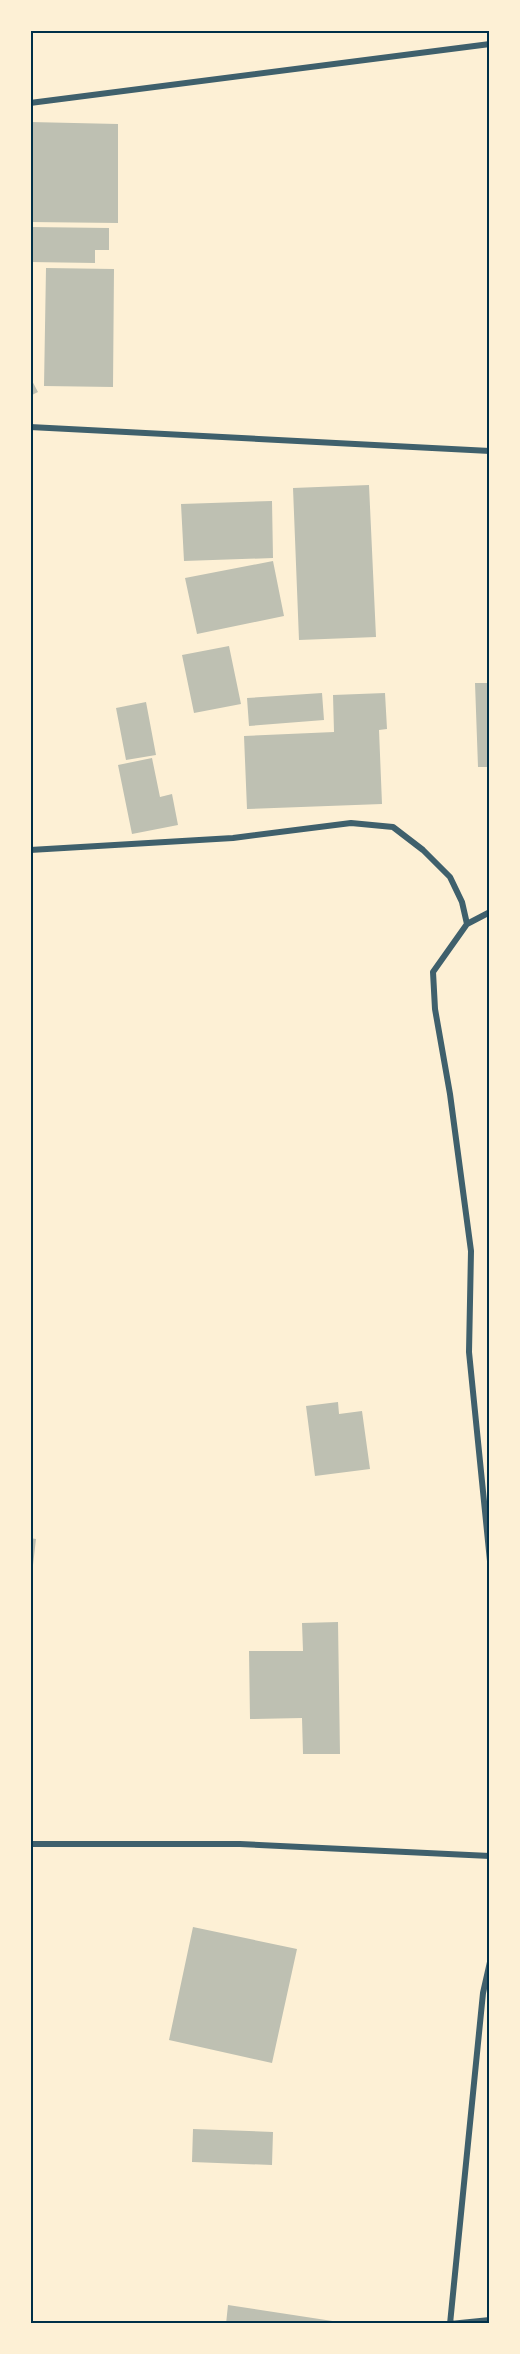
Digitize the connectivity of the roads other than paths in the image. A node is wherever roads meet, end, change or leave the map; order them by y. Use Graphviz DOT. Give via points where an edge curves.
graph roads {
  1 [pos="490,44"];
  2 [pos="30,103"];
  3 [pos="30,427"];
  4 [pos="490,451"];
  5 [pos="30,850"];
  6 [pos="490,912"];
  7 [pos="467,924"];
  8 [pos="490,1561"];
  9 [pos="30,1844"];
  10 [pos="490,1856"];
  11 [pos="490,1962"];
  12 [pos="490,2320"];
  1 -- 2 [label="street"];
  3 -- 4 [label="street"];
  5 -- 7 [label="street" via="233,838 351,823 393,827 450,877"];
  6 -- 7 [label="street"];
  7 -- 8 [label="street" via="433,972 435,1009 471,1251 469,1352"];
  9 -- 10 [label="street" via="240,1844"];
  11 -- 12 [label="street" via="483,1993 450,2324"];
}
